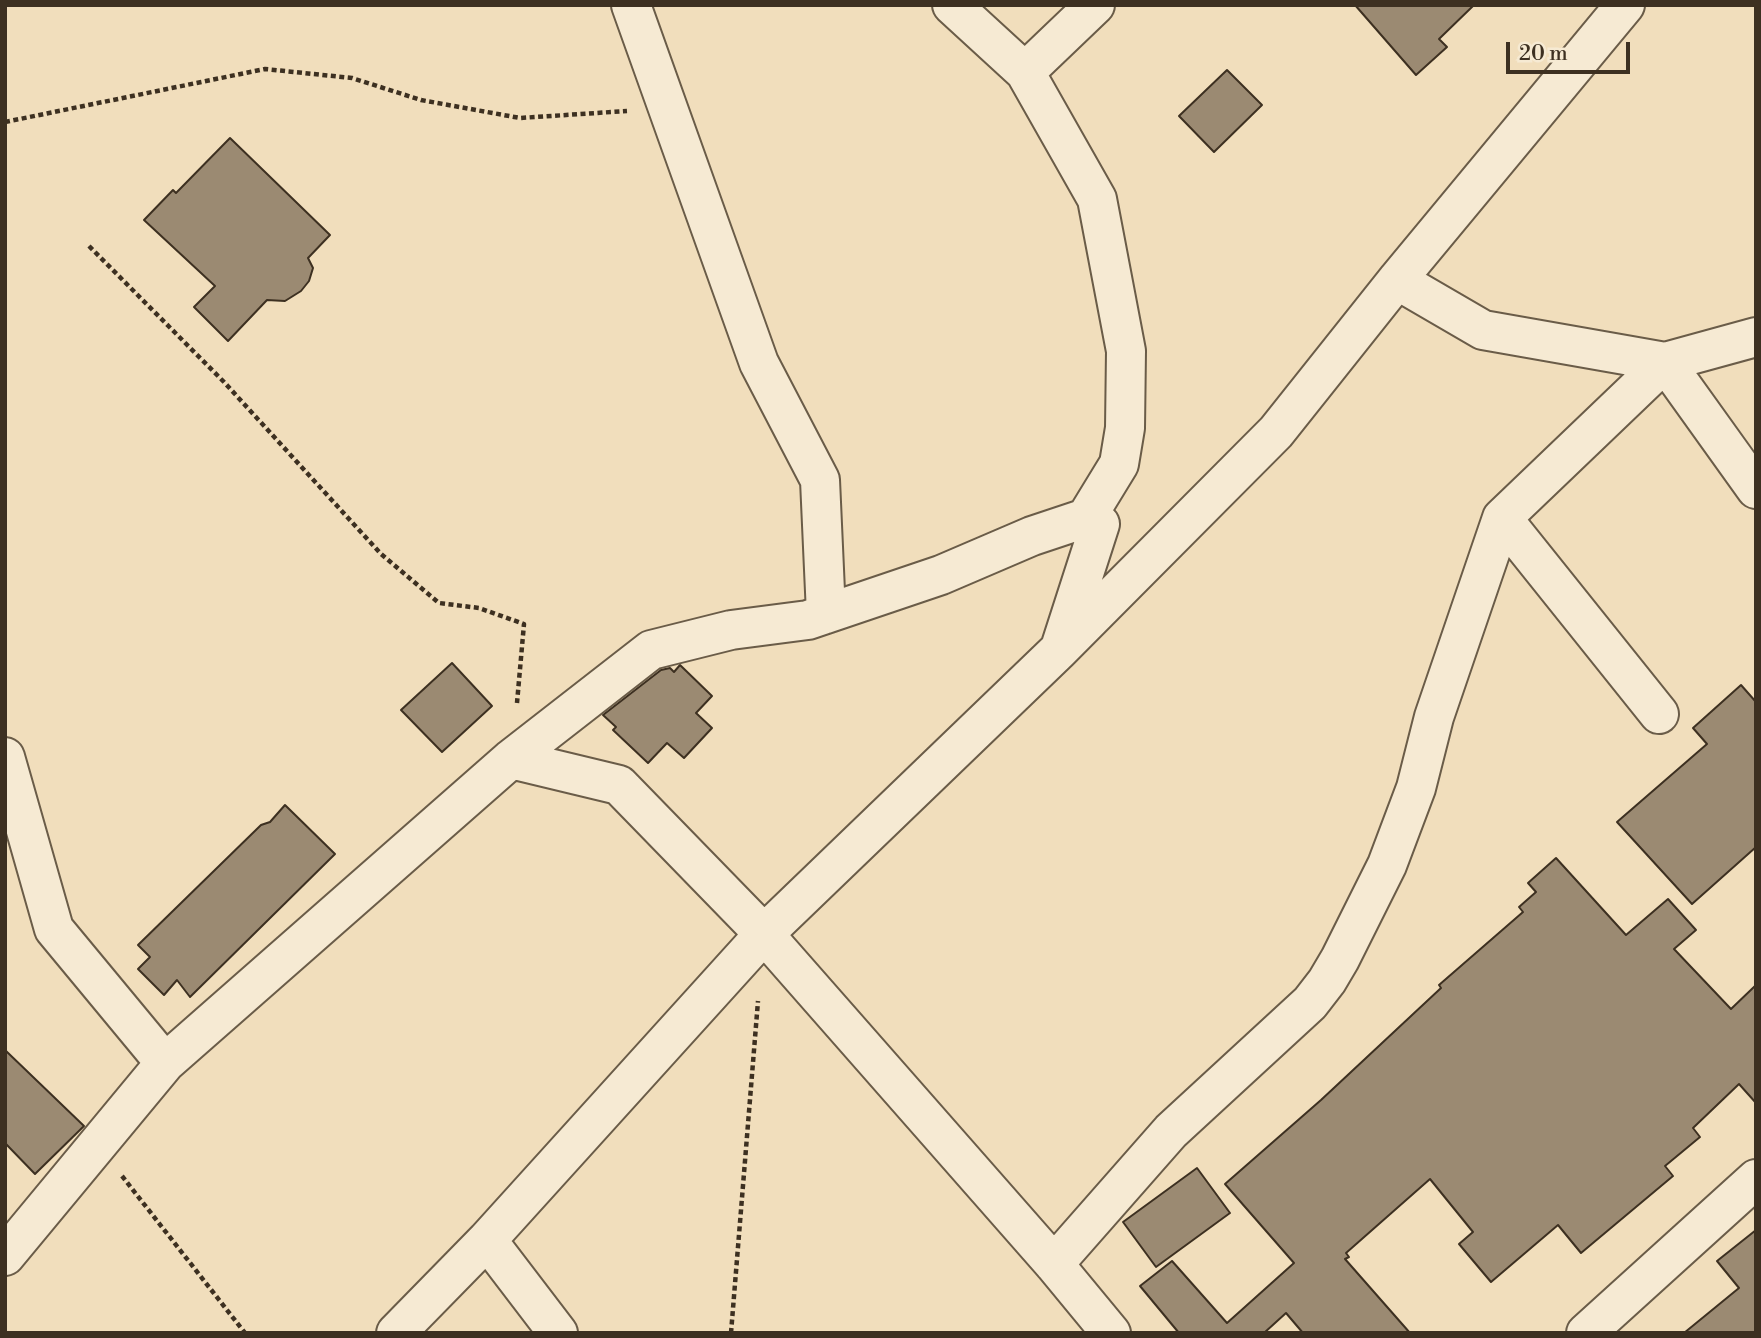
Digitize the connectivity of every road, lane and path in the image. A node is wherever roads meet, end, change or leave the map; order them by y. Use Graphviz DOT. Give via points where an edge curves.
graph roads {
  1 [pos="631,5"];
  2 [pos="952,5"];
  3 [pos="1095,5"];
  4 [pos="1625,5"];
  5 [pos="1025,72"];
  6 [pos="669,109"];
  7 [pos="5,122"];
  8 [pos="89,246"];
  9 [pos="1397,280"];
  10 [pos="1756,337"];
  11 [pos="1665,362"];
  12 [pos="1756,489"];
  13 [pos="1086,518"];
  14 [pos="1502,518"];
  15 [pos="826,614"];
  16 [pos="1059,650"];
  17 [pos="1659,714"];
  18 [pos="5,757"];
  19 [pos="511,759"];
  20 [pos="764,934"];
  21 [pos="165,1063"];
  22 [pos="97,1145"];
  23 [pos="1756,1179"];
  24 [pos="487,1240"];
  25 [pos="5,1256"];
  26 [pos="1054,1264"];
  27 [pos="245,1333"];
  28 [pos="396,1333"];
  29 [pos="558,1333"];
  30 [pos="731,1333"];
  31 [pos="1111,1333"];
  32 [pos="1586,1333"];
  1 -- 6 [label="street"];
  2 -- 5 [label="street"];
  3 -- 5 [label="street"];
  4 -- 9 [label="street"];
  5 -- 13 [label="street" via="1097,200 1126,351 1125,428 1119,464"];
  6 -- 7 [label="path" via="520,118 421,100 352,78 265,69"];
  6 -- 15 [label="street" via="759,363 820,480"];
  8 -- 19 [label="path" via="224,382 381,554 439,603 479,607 524,624"];
  9 -- 11 [label="street" via="1483,330"];
  9 -- 16 [label="street" via="1276,432"];
  10 -- 11 [label="street"];
  11 -- 12 [label="street"];
  11 -- 14 [label="street"];
  13 -- 15 [label="street"];
  13 -- 16 [label="street" via="1100,524"];
  14 -- 17 [label="street"];
  14 -- 26 [label="street" via="1434,717 1409,809 1387,865 1327,981 1310,1003 1171,1131"];
  15 -- 19 [label="street" via="651,650"];
  16 -- 20 [label="street"];
  18 -- 21 [label="street" via="54,929"];
  19 -- 20 [label="street" via="619,785"];
  19 -- 21 [label="street"];
  20 -- 24 [label="street"];
  20 -- 26 [label="street"];
  20 -- 30 [label="path"];
  21 -- 22 [label="street"];
  22 -- 25 [label="street"];
  22 -- 27 [label="path"];
  23 -- 32 [label="street"];
  24 -- 28 [label="street"];
  24 -- 29 [label="street"];
  26 -- 31 [label="street"];
}
